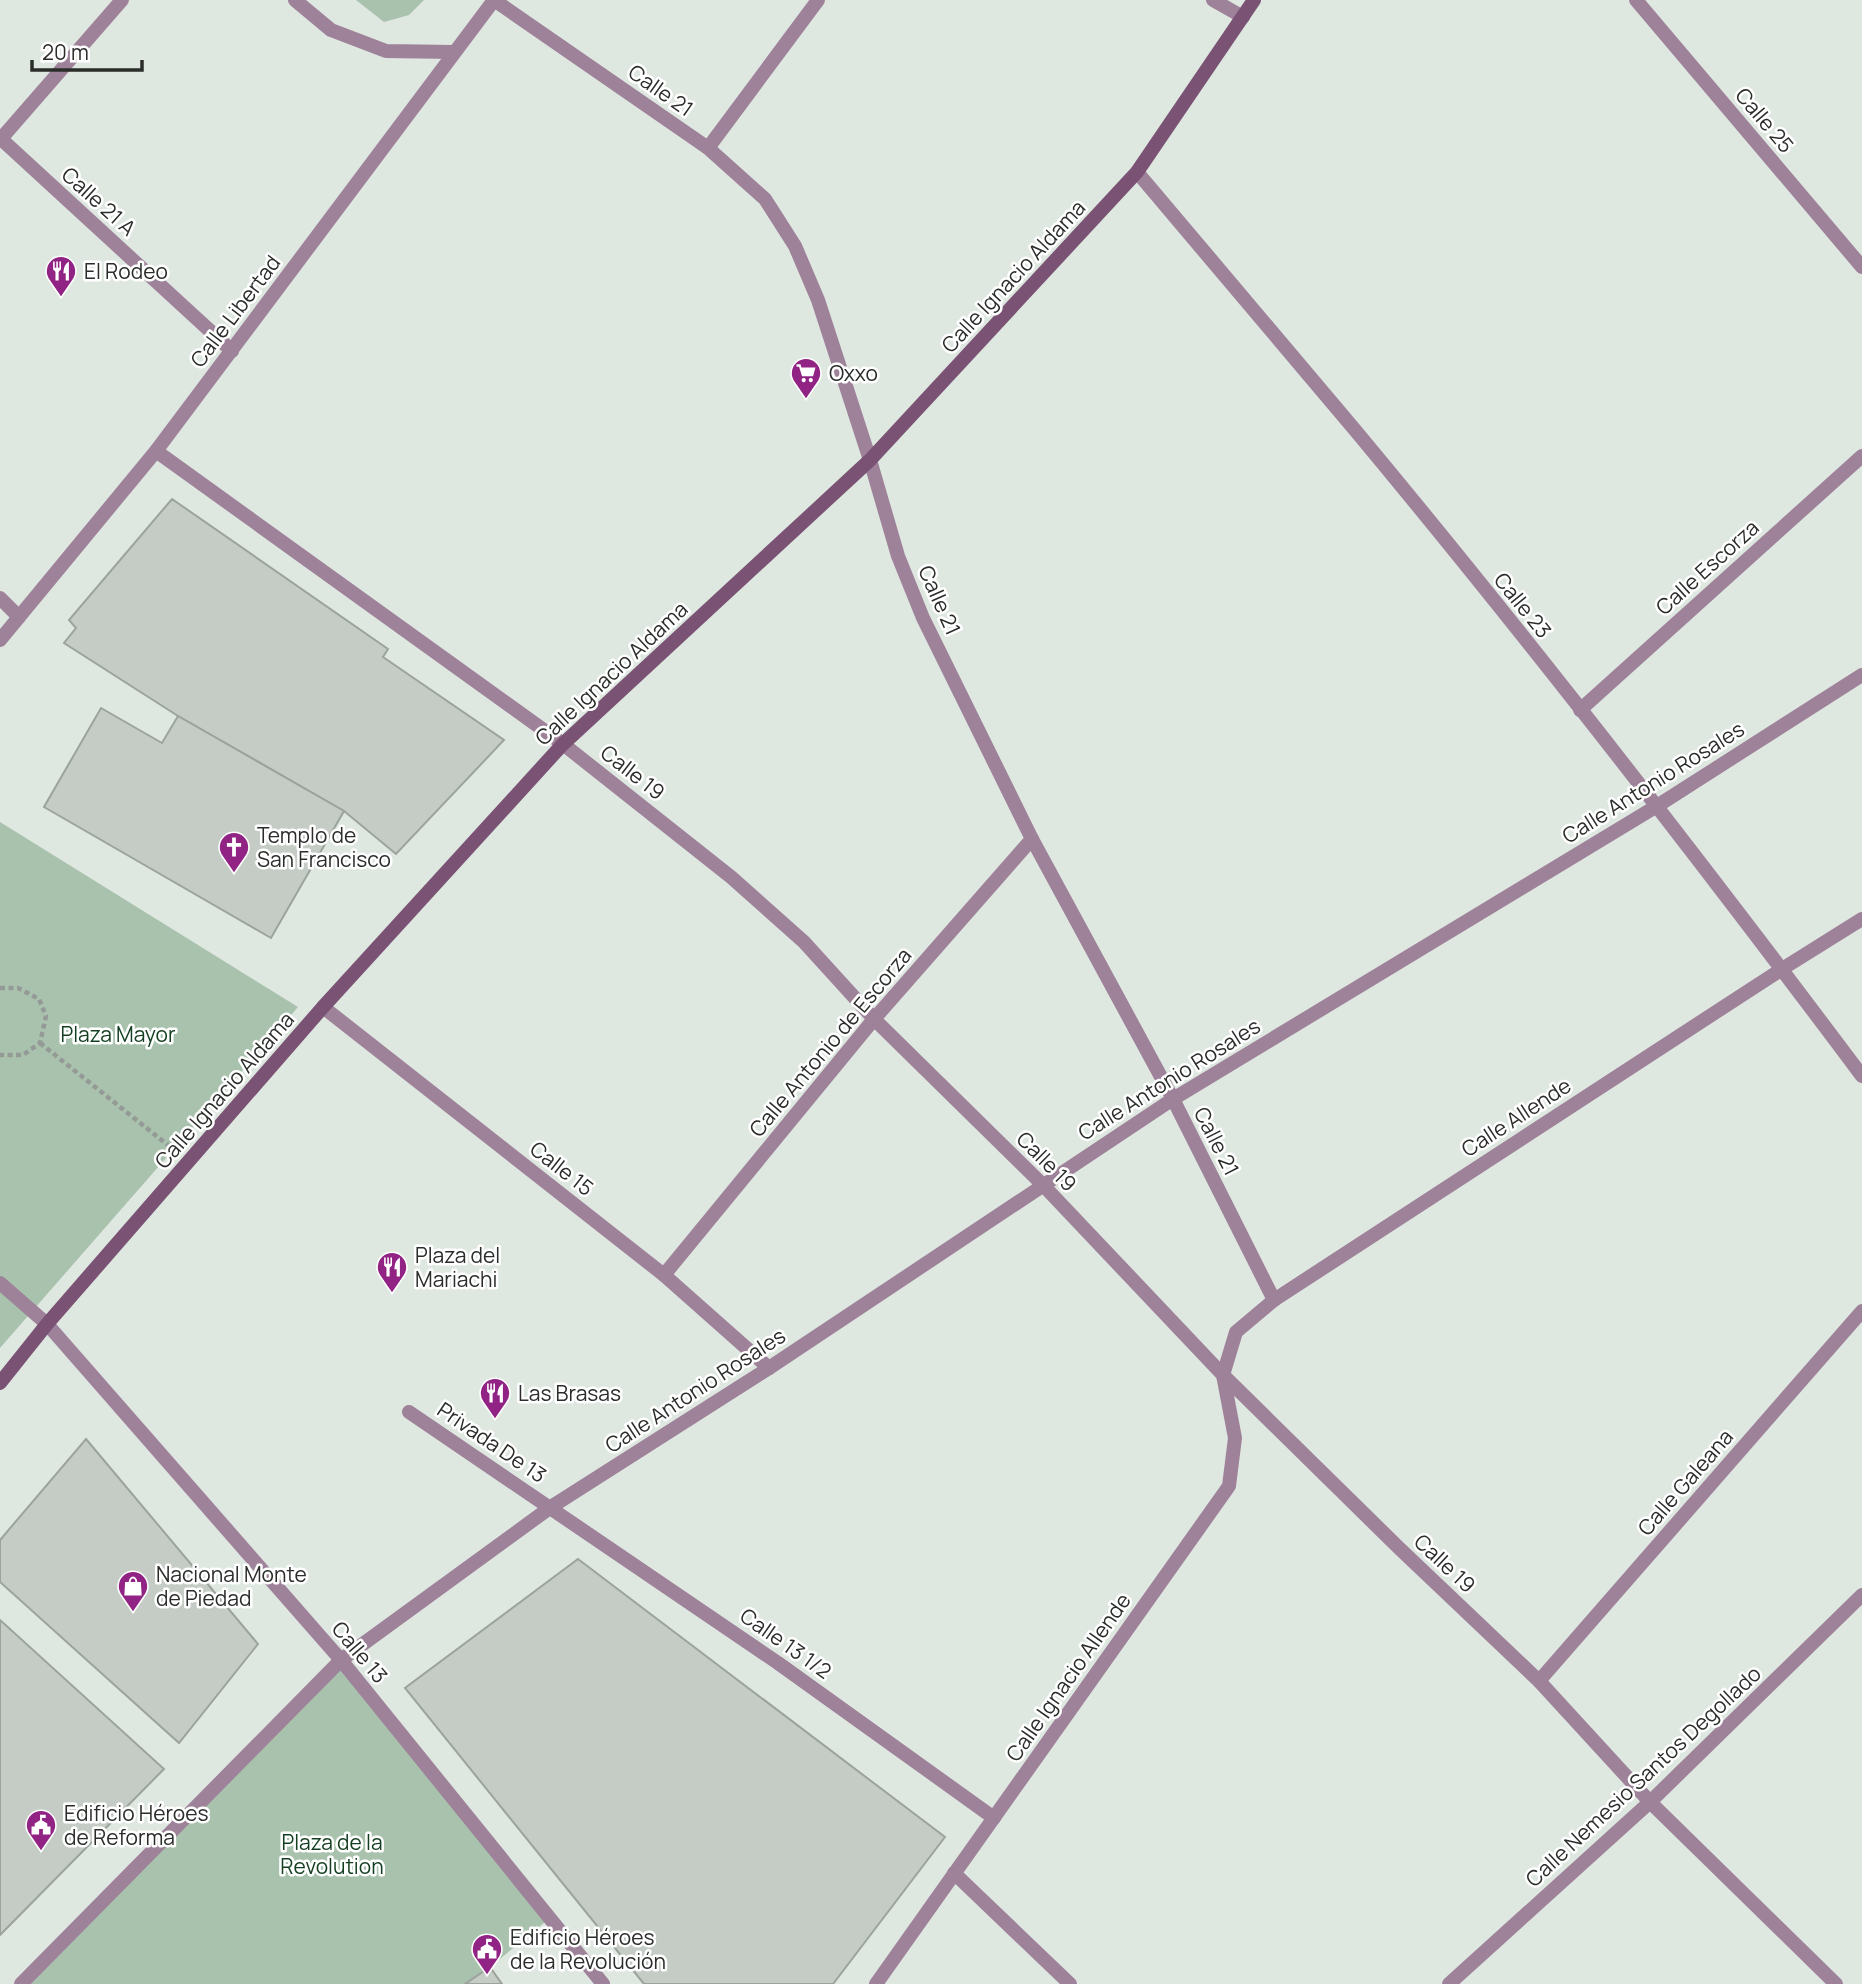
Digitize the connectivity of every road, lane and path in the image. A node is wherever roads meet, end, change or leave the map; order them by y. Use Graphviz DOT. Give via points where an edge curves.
graph roads {
  1 [pos="122,0"];
  2 [pos="295,0"];
  3 [pos="494,0"];
  4 [pos="818,0"];
  5 [pos="1213,0"];
  6 [pos="1254,0"];
  7 [pos="1636,0"];
  8 [pos="1243,17"];
  9 [pos="453,52"];
  10 [pos="0,139"];
  11 [pos="708,148"];
  12 [pos="1137,172"];
  13 [pos="1862,267"];
  14 [pos="232,351"];
  15 [pos="156,451"];
  16 [pos="1862,456"];
  17 [pos="870,460"];
  18 [pos="0,597"];
  19 [pos="19,617"];
  20 [pos="0,640"];
  21 [pos="1862,675"];
  22 [pos="1580,710"];
  23 [pos="563,744"];
  24 [pos="1657,806"];
  25 [pos="1032,839"];
  26 [pos="1862,919"];
  27 [pos="1782,969"];
  28 [pos="0,988"];
  29 [pos="323,1007"];
  30 [pos="874,1019"];
  31 [pos="40,1043"];
  32 [pos="0,1055"];
  33 [pos="1862,1076"];
  34 [pos="1173,1099"];
  35 [pos="189,1162"];
  36 [pos="1043,1185"];
  37 [pos="664,1275"];
  38 [pos="0,1283"];
  39 [pos="1274,1300"];
  40 [pos="1862,1311"];
  41 [pos="47,1324"];
  42 [pos="769,1368"];
  43 [pos="1223,1375"];
  44 [pos="0,1383"];
  45 [pos="409,1412"];
  46 [pos="551,1507"];
  47 [pos="1862,1595"];
  48 [pos="341,1660"];
  49 [pos="1539,1681"];
  50 [pos="1650,1802"];
  51 [pos="994,1818"];
  52 [pos="954,1873"];
  53 [pos="21,1984"];
  54 [pos="603,1984"];
  55 [pos="876,1984"];
  56 [pos="1070,1984"];
  57 [pos="1449,1984"];
  58 [pos="1836,1984"];
  1 -- 10 [label="street"];
  2 -- 9 [label="street" via="331,30 386,51"];
  3 -- 9 [label="street, Calle Libertad"];
  3 -- 11 [label="street, Calle 21"];
  4 -- 11 [label="street"];
  5 -- 8 [label="street"];
  6 -- 8 [label="main road, Calle Ignacio Aldama"];
  7 -- 13 [label="street, Calle 25"];
  8 -- 12 [label="main road, Calle Ignacio Aldama"];
  9 -- 14 [label="street, Calle Libertad"];
  10 -- 14 [label="street, Calle 21 A"];
  11 -- 17 [label="street, Calle 21" via="765,199 795,246 818,300"];
  12 -- 17 [label="main road, Calle Ignacio Aldama"];
  12 -- 22 [label="street, Calle 23" via="1356,432"];
  14 -- 15 [label="street, Calle Libertad"];
  15 -- 19 [label="street, Calle Libertad"];
  15 -- 23 [label="street, Calle 19"];
  16 -- 22 [label="street, Calle Escorza"];
  17 -- 23 [label="main road, Calle Ignacio Aldama"];
  17 -- 25 [label="street, Calle 21" via="898,556 923,618"];
  18 -- 19 [label="street"];
  19 -- 20 [label="street, Calle Libertad"];
  21 -- 24 [label="street, Calle Antonio Rosales"];
  22 -- 24 [label="street, Calle 23"];
  23 -- 29 [label="main road, Calle Ignacio Aldama"];
  23 -- 30 [label="street, Calle 19" via="732,877 804,942"];
  24 -- 27 [label="street, Calle 23"];
  24 -- 34 [label="street, Calle Antonio Rosales"];
  25 -- 30 [label="street, Calle Antonio de Escorza"];
  25 -- 34 [label="street, Calle 21"];
  26 -- 27 [label="street, Calle Allende"];
  27 -- 33 [label="street, Calle 23"];
  27 -- 39 [label="street, Calle Allende"];
  28 -- 31 [label="path" via="18,988 39,999 46,1016"];
  29 -- 35 [label="main road, Calle Ignacio Aldama"];
  29 -- 37 [label="street, Calle 15"];
  30 -- 36 [label="street, Calle 19"];
  30 -- 37 [label="street, Calle Antonio de Escorza"];
  31 -- 32 [label="path" via="23,1055"];
  31 -- 35 [label="path"];
  34 -- 36 [label="street, Calle Antonio Rosales"];
  34 -- 39 [label="street, Calle 21"];
  35 -- 41 [label="main road, Calle Ignacio Aldama"];
  36 -- 42 [label="street, Calle Antonio Rosales"];
  36 -- 43 [label="street, Calle 19"];
  37 -- 42 [label="street, Calle 15"];
  38 -- 41 [label="street, Calle 13"];
  39 -- 43 [label="street, Calle Allende" via="1236,1332"];
  40 -- 49 [label="street, Calle Galeana"];
  41 -- 44 [label="main road, Calle Ignacio Aldama"];
  41 -- 48 [label="street, Calle 13"];
  42 -- 46 [label="street, Calle Antonio Rosales"];
  43 -- 49 [label="street, Calle 19"];
  43 -- 51 [label="street, Calle Ignacio Allende" via="1235,1438 1229,1486"];
  45 -- 46 [label="street, Privada De 13"];
  46 -- 48 [label="street, Calle Antonio Rosales"];
  46 -- 51 [label="street, Calle 13 1/2"];
  47 -- 50 [label="street, Calle Nemesio Santos Degollado"];
  48 -- 53 [label="street, Calle Antonio Rosales"];
  48 -- 54 [label="street, Calle 13"];
  49 -- 50 [label="street, Calle 19"];
  50 -- 57 [label="street, Calle Nemesio Santos Degollado"];
  50 -- 58 [label="street, Calle 19"];
  51 -- 52 [label="street, Calle Ignacio Allende"];
  52 -- 55 [label="street, Calle Ignacio Allende"];
  52 -- 56 [label="street"];
}
